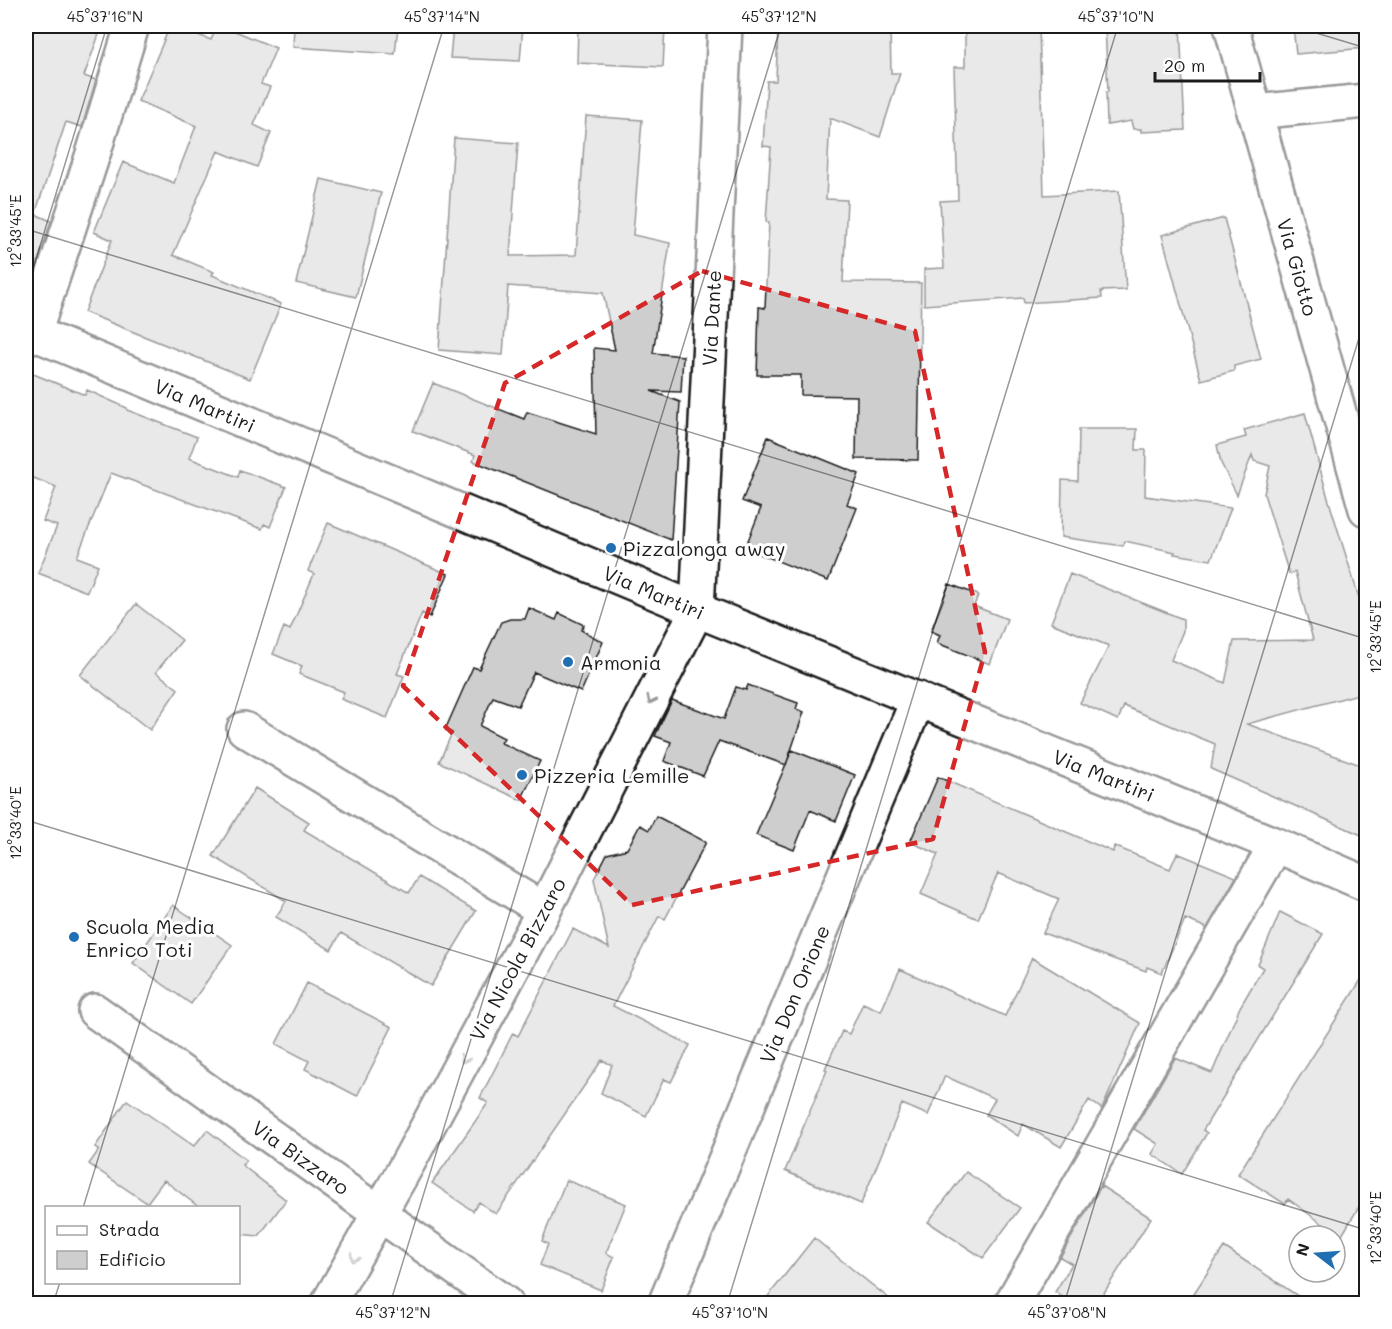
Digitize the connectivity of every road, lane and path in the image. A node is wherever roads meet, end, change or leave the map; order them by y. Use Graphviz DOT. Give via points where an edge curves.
graph roads {
  1 [pos="132,26"];
  2 [pos="726,26"];
  3 [pos="1231,26"];
  4 [pos="1366,101"];
  5 [pos="1254,112"];
  6 [pos="30,332"];
  7 [pos="1366,509"];
  8 [pos="697,610"];
  9 [pos="918,699"];
  10 [pos="244,729"];
  11 [pos="1276,845"];
  12 [pos="1366,884"];
  13 [pos="544,910"];
  14 [pos="95,1011"];
  15 [pos="379,1212"];
  16 [pos="676,1299"];
  17 [pos="328,1304"];
  18 [pos="506,1304"];
  19 [pos="1011,1304"];
  1 -- 6 [label="street, Via Martiri" via="94,151"];
  2 -- 8 [label="street, Via Dante"];
  3 -- 5 [label="street, Via Giotto"];
  4 -- 5 [label="street"];
  5 -- 7 [label="street, Via Giotto"];
  6 -- 8 [label="street, Via Martiri"];
  8 -- 9 [label="street, Via Martiri"];
  8 -- 13 [label="street, Via Nicola Bizzaro, one-way"];
  9 -- 11 [label="street, Via Martiri"];
  9 -- 16 [label="street, Via Don Orione"];
  10 -- 13 [label="street"];
  11 -- 12 [label="street, Via Martiri"];
  11 -- 19 [label="street"];
  13 -- 15 [label="street, Via Nicola Bizzaro, one-way"];
  14 -- 15 [label="street, Via Bizzaro"];
  15 -- 17 [label="street, Via Nicola Bizzaro, one-way"];
  15 -- 18 [label="street, Via Bizzaro"];
}
